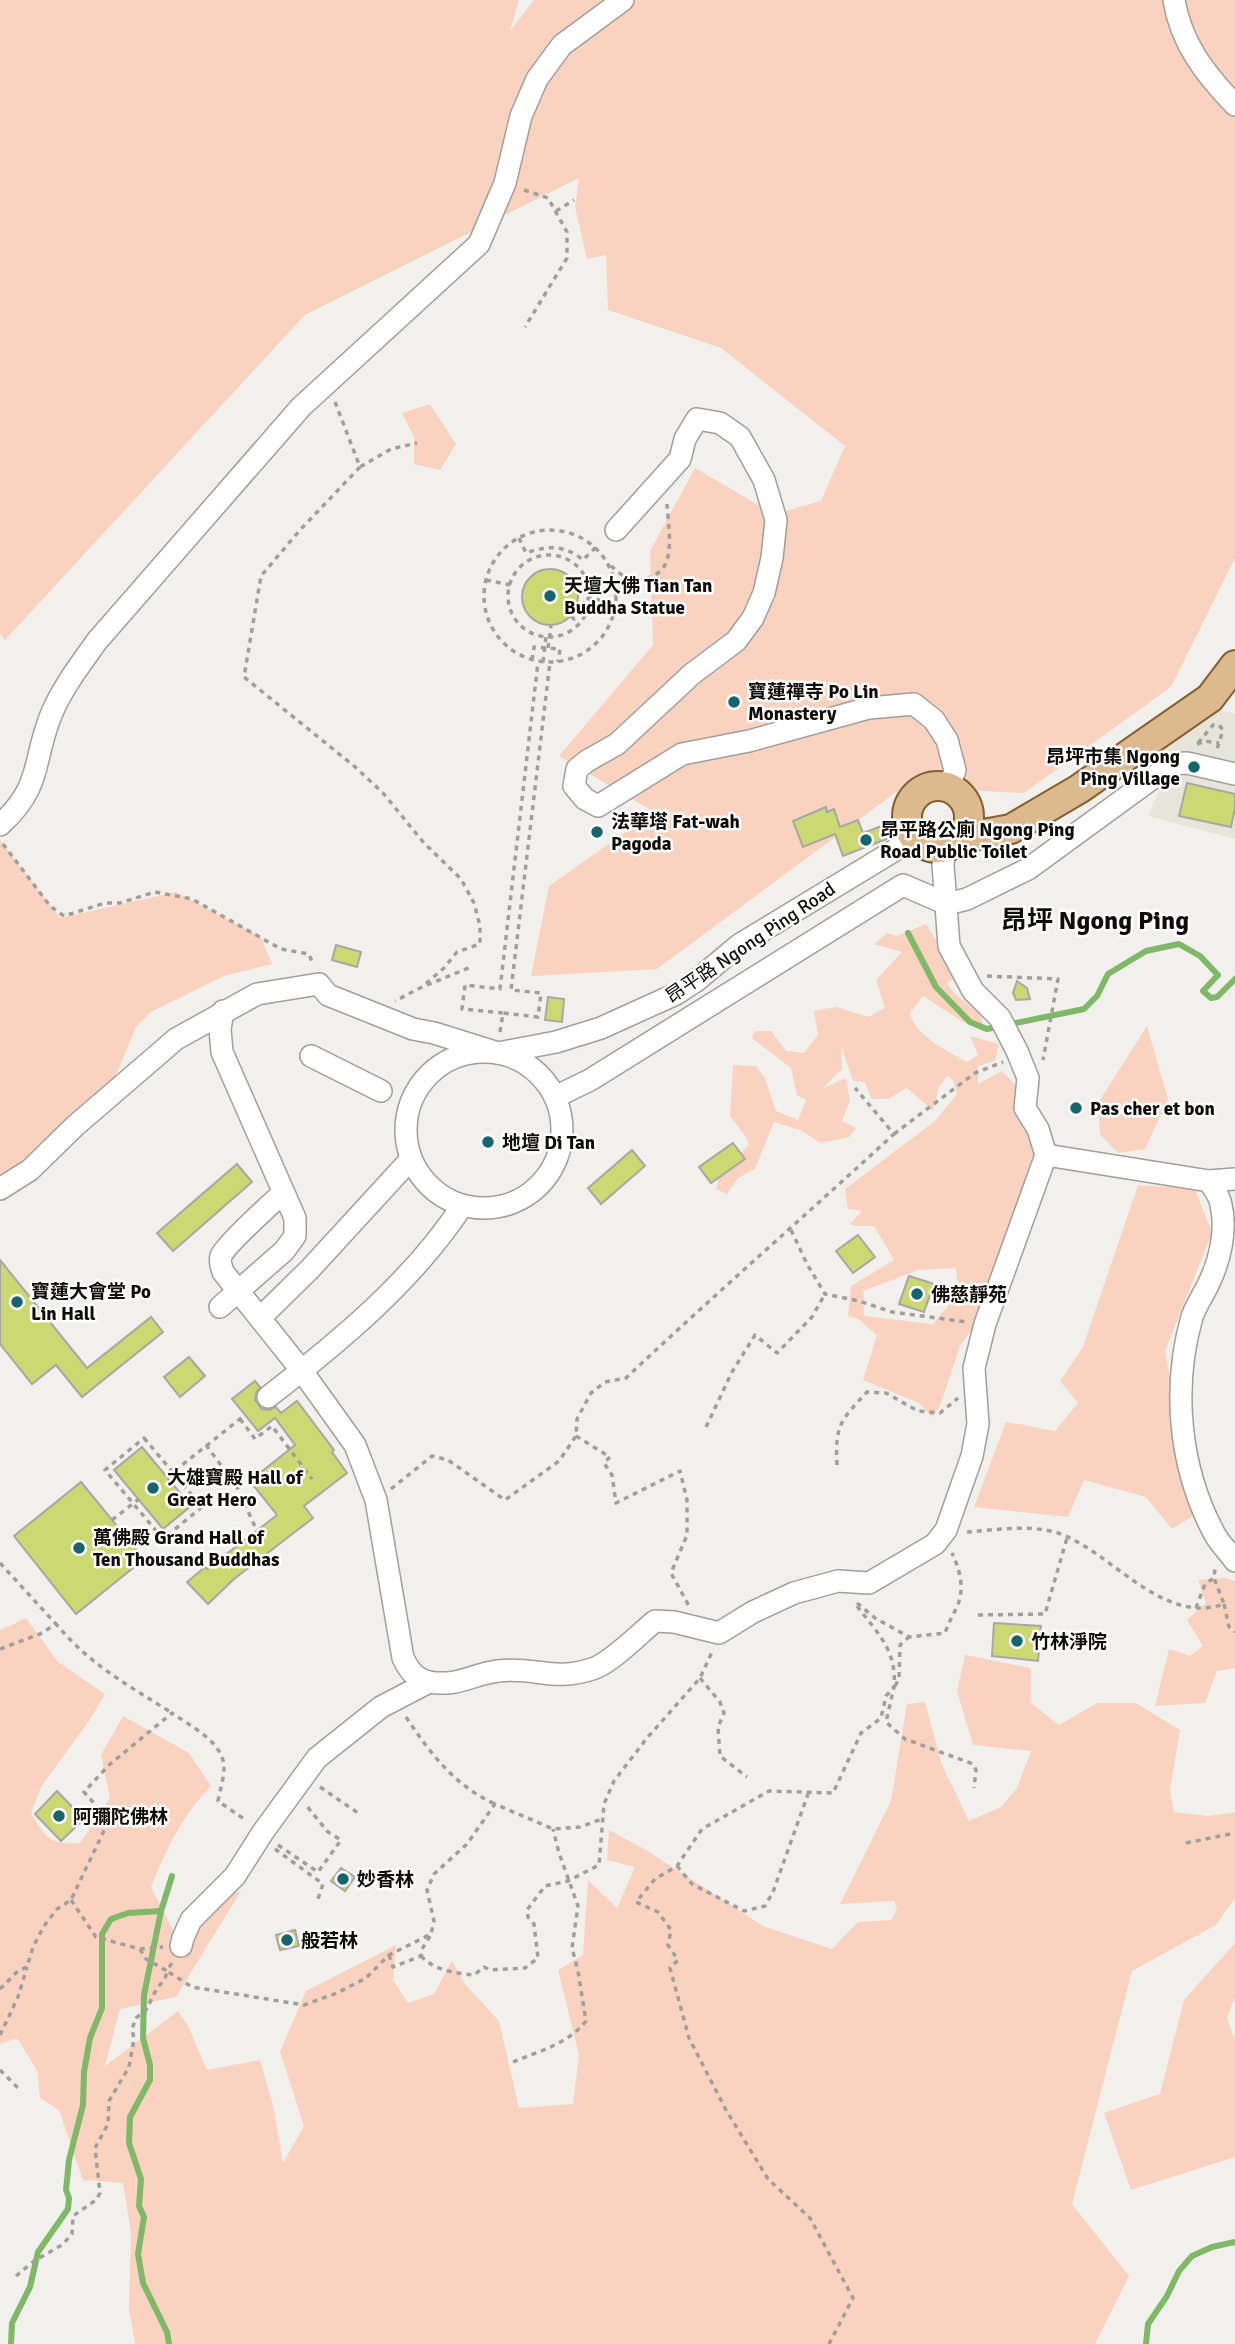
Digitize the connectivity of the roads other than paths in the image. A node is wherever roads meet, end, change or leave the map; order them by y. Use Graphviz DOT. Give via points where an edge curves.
graph roads {
  1 [pos="623,0"];
  2 [pos="1174,0"];
  3 [pos="1235,105"];
  4 [pos="616,530"];
  5 [pos="1235,664"];
  6 [pos="1235,774"];
  7 [pos="949,788"];
  8 [pos="969,810"];
  9 [pos="0,825"];
  10 [pos="1011,828"];
  11 [pos="915,838"];
  12 [pos="953,843"];
  13 [pos="947,904"];
  14 [pos="223,1012"];
  15 [pos="498,1053"];
  16 [pos="311,1056"];
  17 [pos="381,1091"];
  18 [pos="555,1097"];
  19 [pos="1046,1154"];
  20 [pos="410,1160"];
  21 [pos="1235,1179"];
  22 [pos="1209,1181"];
  23 [pos="0,1189"];
  24 [pos="284,1193"];
  25 [pos="462,1206"];
  26 [pos="238,1291"];
  27 [pos="220,1307"];
  28 [pos="260,1318"];
  29 [pos="302,1370"];
  30 [pos="268,1397"];
  31 [pos="1230,1554"];
  32 [pos="429,1682"];
  33 [pos="182,1944"];
  1 -- 9 [label="street" via="562,45 537,79 521,116 505,183 479,244 301,407 97,641 51,716 32,785 17,810"];
  2 -- 3 [label="street" via="1187,46"];
  4 -- 7 [label="street" via="680,459 697,419 720,423 740,437 764,480 776,520 767,581 753,618 736,641 692,674 617,744 577,769 573,786 585,799 598,806 682,754 869,708 915,704 934,720 947,740 955,770"];
  5 -- 10 [label="main road" via="1210,698 1088,782"];
  6 -- 13 [label="street" via="1172,764 1028,869"];
  7 -- 8 [label="main road" via="962,796"];
  7 -- 11 [label="main road" via="933,786 913,800 907,815"];
  8 -- 10 [label="main road"];
  8 -- 12 [label="main road" via="968,825"];
  10 -- 12 [label="main road"];
  11 -- 12 [label="main road" via="928,846"];
  11 -- 15 [label="street, 昂平路 Ngong Ping Road" via="773,923 696,981 651,1007 556,1042"];
  12 -- 13 [label="street" via="943,865"];
  13 -- 18 [label="street" via="903,885 590,1080"];
  13 -- 19 [label="street" via="948,946 973,991 1000,1018 1010,1038 1028,1078 1026,1108"];
  14 -- 15 [label="street" via="257,994 319,984 328,995 391,1021"];
  14 -- 23 [label="street" via="176,1039 30,1170"];
  14 -- 24 [label="street" via="222,1052"];
  15 -- 18 [label="street" via="532,1068"];
  15 -- 20 [label="street" via="474,1052 451,1059 423,1081 407,1113"];
  16 -- 17 [label="street"];
  18 -- 25 [label="street" via="562,1118 562,1141 543,1181 527,1196 506,1205"];
  19 -- 22 [label="street"];
  19 -- 32 [label="street" via="985,1324 974,1368 978,1424 972,1456 935,1544 869,1583 838,1581 794,1593 719,1633 655,1621 599,1666 572,1675 498,1671 458,1684"];
  20 -- 25 [label="street" via="422,1180 440,1196"];
  20 -- 28 [label="street"];
  21 -- 22 [label="street"];
  22 -- 31 [label="street" via="1221,1202 1223,1226 1219,1256 1193,1313 1182,1359 1183,1438 1188,1469 1213,1532"];
  24 -- 26 [label="street" via="295,1218 295,1236"];
  24 -- 26 [label="street" via="221,1255 223,1272"];
  25 -- 29 [label="street" via="440,1240 337,1343"];
  26 -- 27 [label="street"];
  26 -- 28 [label="street"];
  28 -- 29 [label="street"];
  29 -- 30 [label="street"];
  29 -- 32 [label="street" via="355,1445 376,1500 402,1658 411,1672"];
  32 -- 33 [label="street" via="381,1707 317,1758 235,1876 191,1920"];
}
